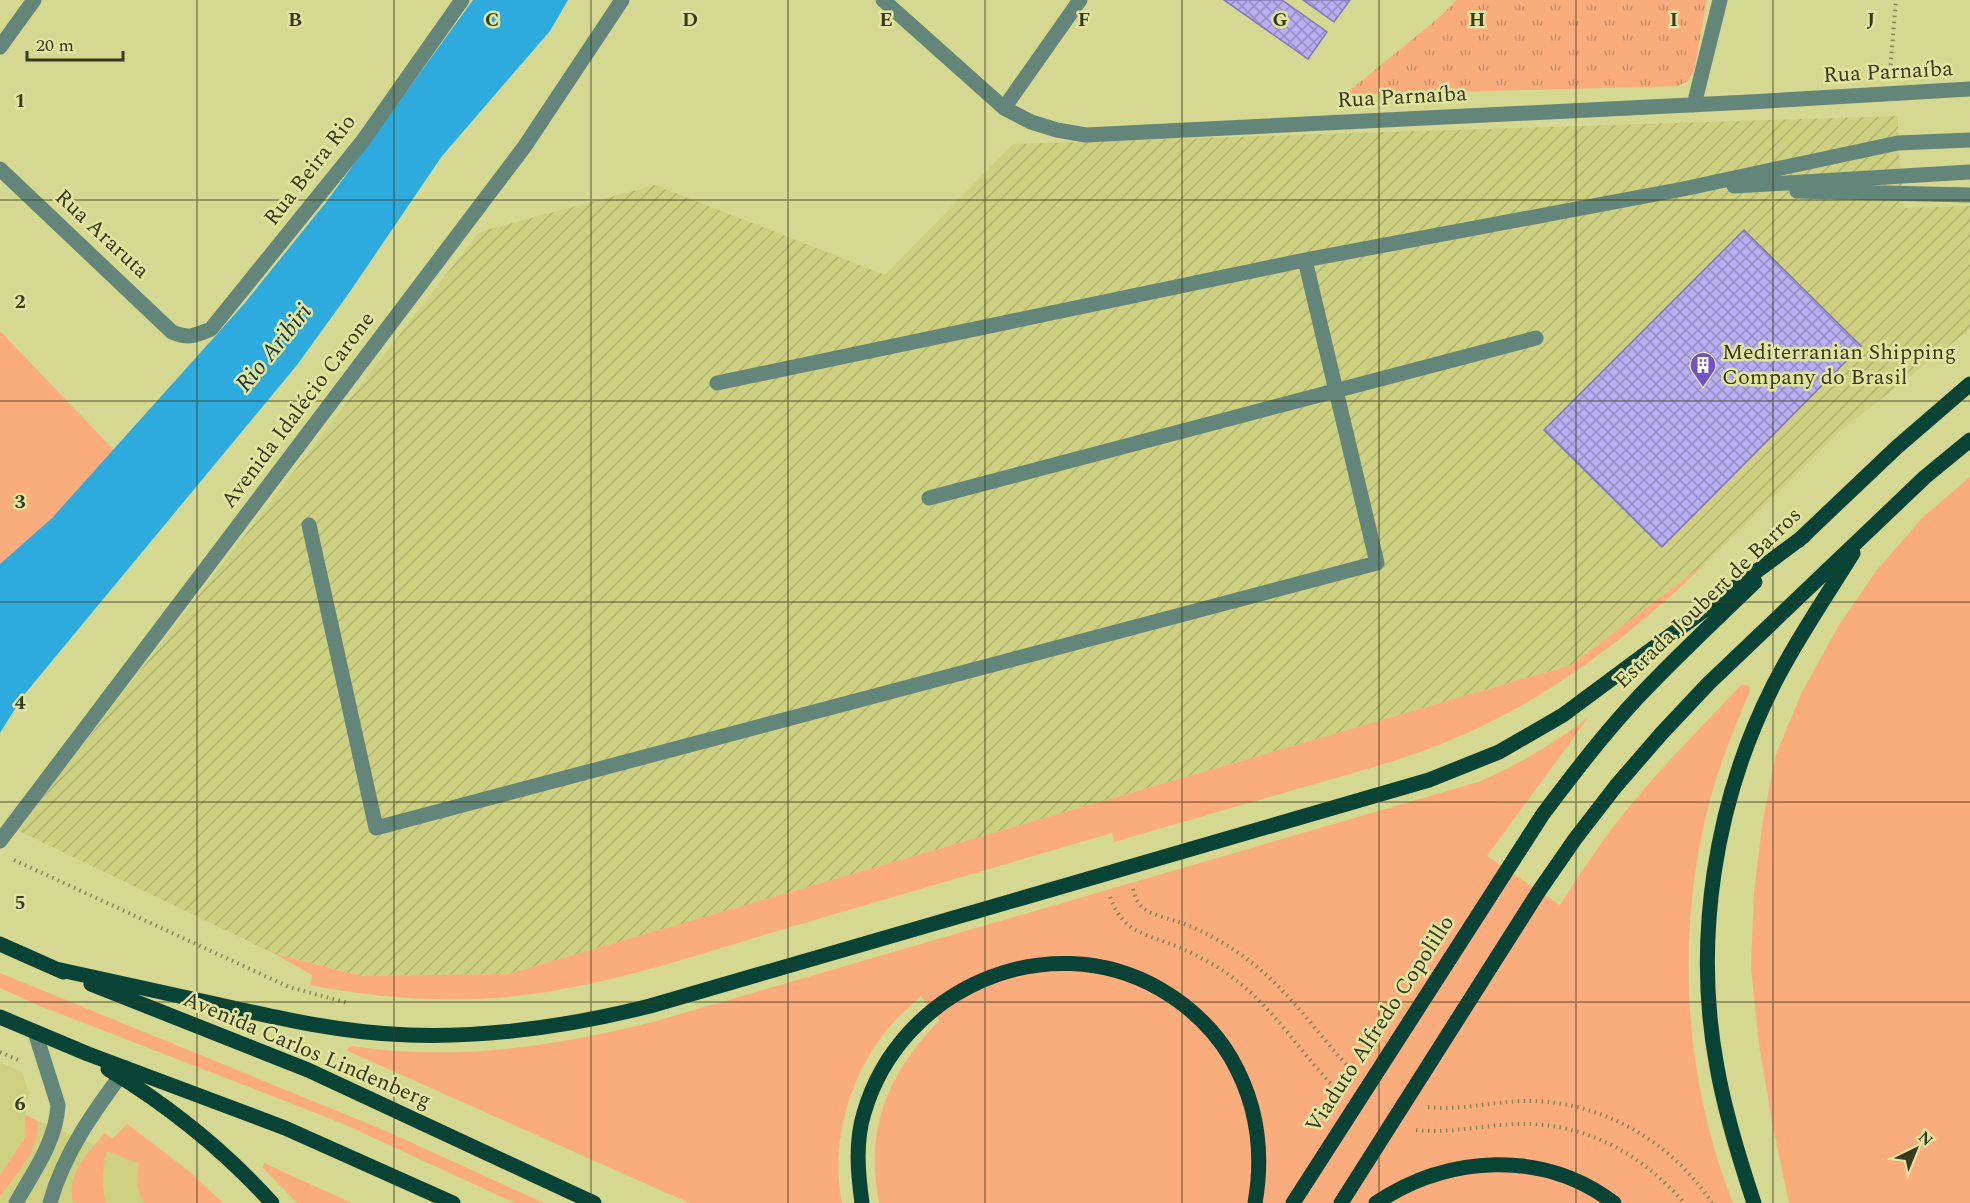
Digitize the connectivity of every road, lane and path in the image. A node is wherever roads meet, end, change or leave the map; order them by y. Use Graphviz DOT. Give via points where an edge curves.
graph roads {
  1 [pos="34,0"];
  2 [pos="462,0"];
  3 [pos="622,0"];
  4 [pos="883,0"];
  5 [pos="1080,0"];
  6 [pos="1720,0"];
  7 [pos="1896,0"];
  8 [pos="0,47"];
  9 [pos="1970,89"];
  10 [pos="1888,94"];
  11 [pos="1694,105"];
  12 [pos="1004,108"];
  13 [pos="1970,140"];
  14 [pos="0,169"];
  15 [pos="1970,172"];
  16 [pos="1683,189"];
  17 [pos="1970,195"];
  18 [pos="1305,260"];
  19 [pos="172,332"];
  20 [pos="1536,338"];
  21 [pos="717,383"];
  22 [pos="1970,384"];
  23 [pos="1336,392"];
  24 [pos="1970,440"];
  25 [pos="929,498"];
  26 [pos="309,525"];
  27 [pos="1866,533"];
  28 [pos="1804,536"];
  29 [pos="0,841"];
  30 [pos="8,857"];
  31 [pos="1506,869"];
  32 [pos="0,944"];
  33 [pos="56,969"];
  34 [pos="359,1005"];
  35 [pos="0,1017"];
  36 [pos="35,1032"];
  37 [pos="0,1052"];
  38 [pos="123,1072"];
  39 [pos="48,1073"];
  40 [pos="16,1203"];
  41 [pos="50,1203"];
  42 [pos="272,1203"];
  43 [pos="453,1203"];
  44 [pos="594,1203"];
  45 [pos="862,1203"];
  46 [pos="1255,1203"];
  47 [pos="1293,1203"];
  48 [pos="1341,1203"];
  49 [pos="1376,1203"];
  50 [pos="1614,1203"];
  51 [pos="1754,1203"];
  1 -- 8 [label="street"];
  2 -- 19 [label="street, Rua Beira Rio" via="362,142 211,329 185,338"];
  3 -- 29 [label="street, Avenida Idalécio Carone" via="525,146"];
  4 -- 12 [label="street, Rua Parnaíba"];
  5 -- 12 [label="street"];
  6 -- 11 [label="street"];
  7 -- 10 [label="path"];
  9 -- 10 [label="street, Rua Parnaíba"];
  10 -- 11 [label="street, Rua Parnaíba"];
  11 -- 12 [label="street, Rua Parnaíba" via="1086,135 1031,122"];
  13 -- 16 [label="street" via="1898,143"];
  14 -- 19 [label="street, Rua Araruta"];
  15 -- 16 [label="street"];
  16 -- 17 [label="street"];
  16 -- 18 [label="street"];
  18 -- 21 [label="street"];
  18 -- 23 [label="street"];
  20 -- 23 [label="street"];
  22 -- 28 [label="main road, Estrada Joubert de Barros"];
  23 -- 25 [label="street"];
  23 -- 26 [label="street" via="1377,563 376,828"];
  24 -- 27 [label="main road"];
  27 -- 48 [label="main road" via="1708,684 1616,786 1539,891"];
  27 -- 51 [label="main road" via="1796,644 1756,722 1736,777 1715,872 1708,968 1710,1017 1726,1113"];
  28 -- 31 [label="main road, Estrada Joubert de Barros" via="1630,706 1550,804"];
  28 -- 33 [label="main road" via="1563,715 1464,767 1396,790 603,1018 505,1033 406,1035 357,1031 298,1023"];
  30 -- 34 [label="path" via="289,987"];
  31 -- 47 [label="main road, Viaduto Alfredo Copolillo"];
  32 -- 33 [label="main road, Avenida Carlos Lindenberg"];
  33 -- 44 [label="main road, Avenida Carlos Lindenberg" via="308,1070"];
  35 -- 36 [label="main road"];
  36 -- 38 [label="main road"];
  36 -- 39 [label="street"];
  37 -- 39 [label="path"];
  38 -- 41 [label="street" via="81,1131"];
  38 -- 42 [label="main road" via="223,1154"];
  38 -- 43 [label="main road" via="285,1128"];
  39 -- 40 [label="street" via="58,1105 55,1130"];
  45 -- 46 [label="main road" via="859,1145 863,1114 874,1086 906,1036 932,1011 970,986 1038,964 1062,963 1086,964 1132,976 1175,998 1218,1039 1247,1091 1259,1138"];
  49 -- 50 [label="main road" via="1435,1173 1485,1165 1537,1168 1585,1185"];
}
